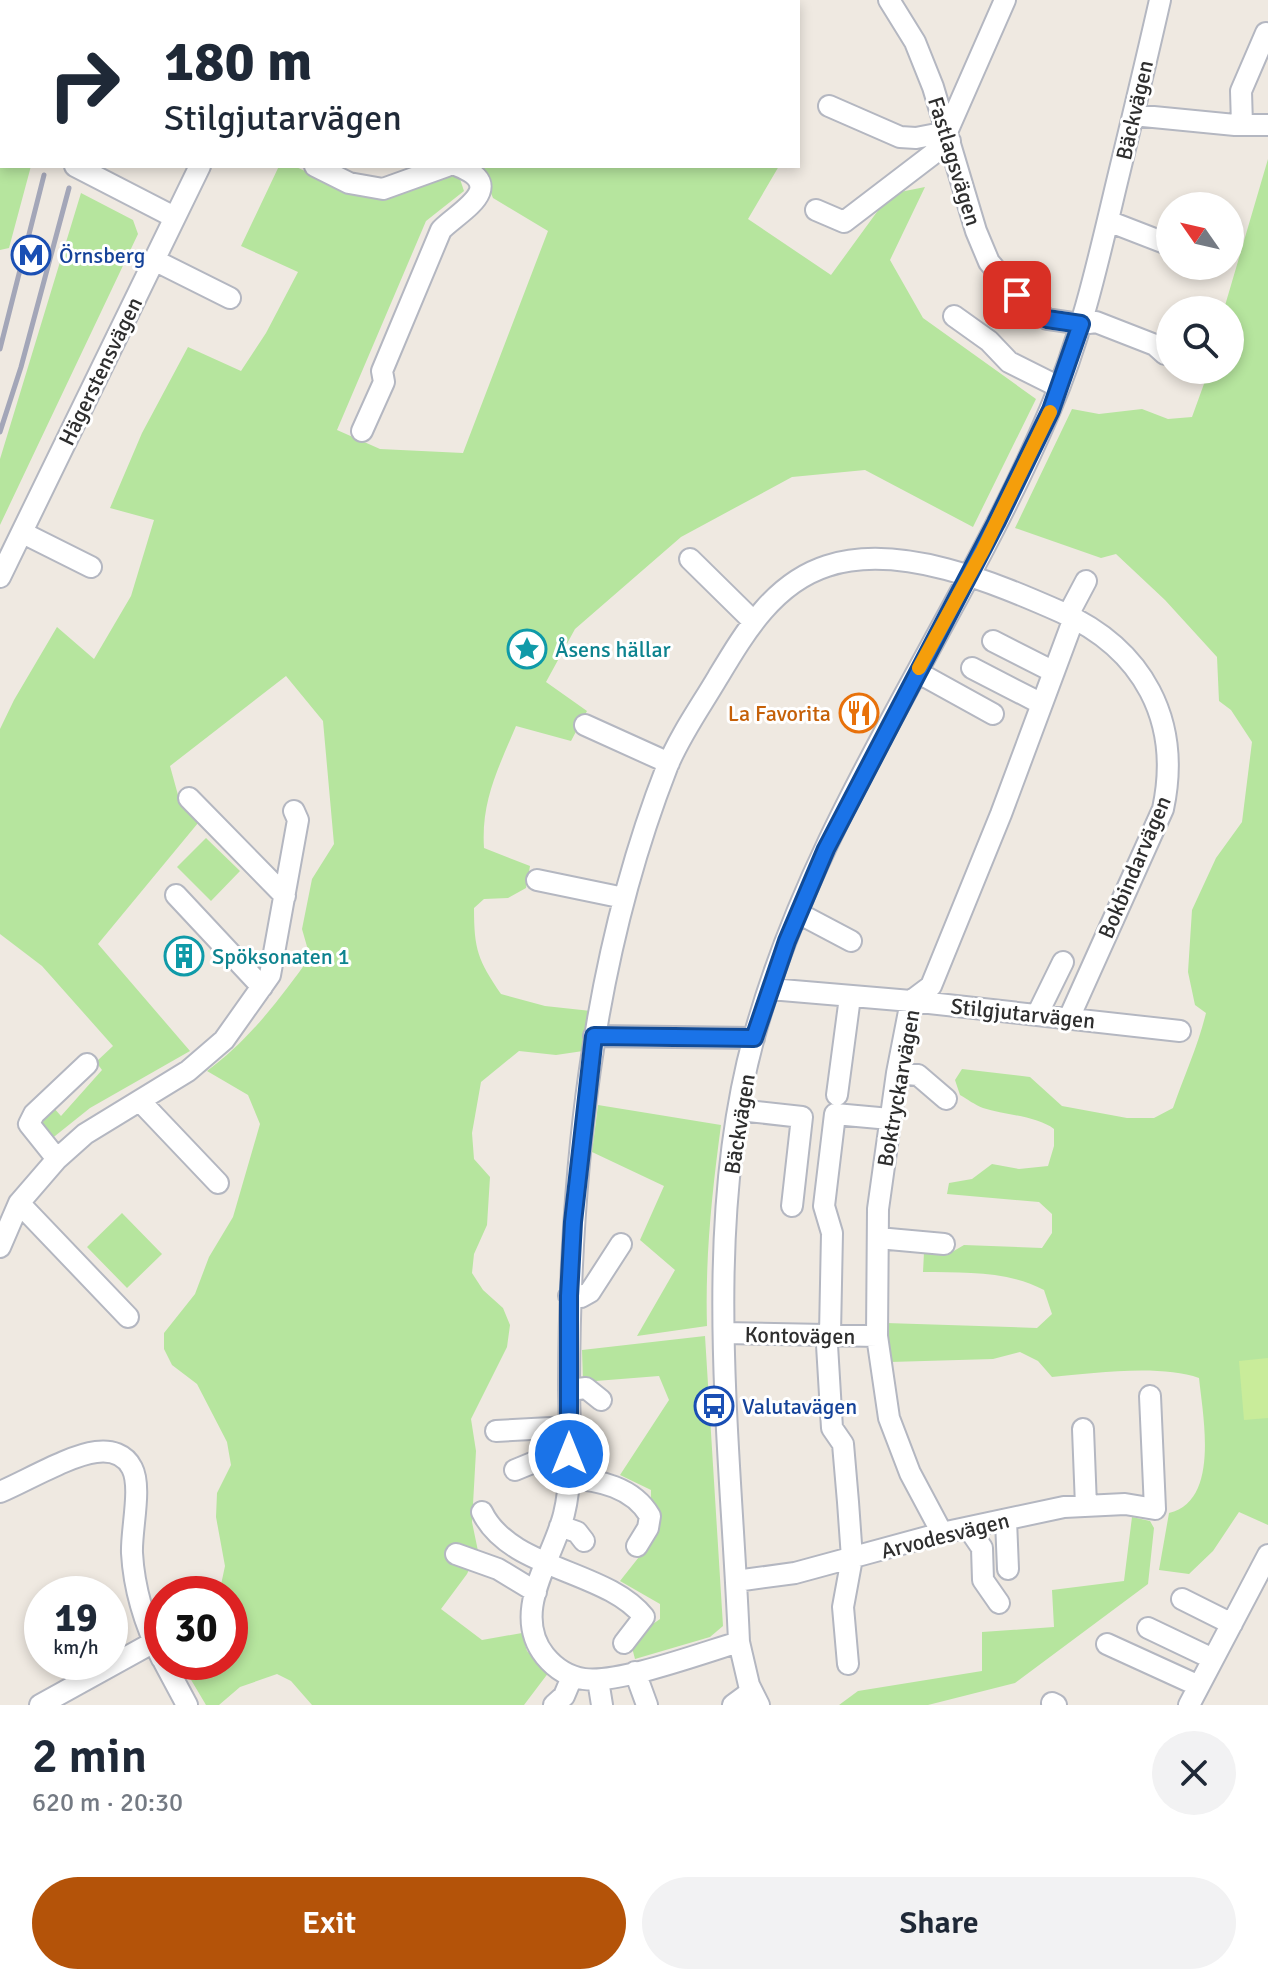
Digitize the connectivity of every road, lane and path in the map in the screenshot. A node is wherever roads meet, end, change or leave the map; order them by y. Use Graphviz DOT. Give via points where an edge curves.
graph roads {
  1 [pos="889,0"];
  2 [pos="1005,0"];
  3 [pos="1160,0"];
  4 [pos="1266,33"];
  5 [pos="829,106"];
  6 [pos="1133,115"];
  7 [pos="1242,125"];
  8 [pos="1268,125"];
  9 [pos="948,137"];
  10 [pos="82,168"];
  11 [pos="199,168"];
  12 [pos="319,168"];
  13 [pos="441,168"];
  14 [pos="462,168"];
  15 [pos="816,210"];
  16 [pos="174,217"];
  17 [pos="1108,221"];
  18 [pos="1156,240"];
  19 [pos="154,260"];
  20 [pos="230,298"];
  21 [pos="954,316"];
  22 [pos="1081,324"];
  23 [pos="1156,346"];
  24 [pos="1059,387"];
  25 [pos="362,431"];
  26 [pos="23,533"];
  27 [pos="690,559"];
  28 [pos="91,567"];
  29 [pos="970,575"];
  30 [pos="0,577"];
  31 [pos="1086,581"];
  32 [pos="1071,617"];
  33 [pos="753,621"];
  34 [pos="993,641"];
  35 [pos="972,668"];
  36 [pos="917,672"];
  37 [pos="1054,672"];
  38 [pos="1042,704"];
  39 [pos="993,714"];
  40 [pos="585,725"];
  41 [pos="669,763"];
  42 [pos="189,798"];
  43 [pos="294,811"];
  44 [pos="537,880"];
  45 [pos="176,895"];
  46 [pos="285,896"];
  47 [pos="624,898"];
  48 [pos="798,913"];
  49 [pos="851,941"];
  50 [pos="1063,962"];
  51 [pos="266,981"];
  52 [pos="770,989"];
  53 [pos="850,997"];
  54 [pos="911,1001"];
  55 [pos="1037,1015"];
  56 [pos="1069,1018"];
  57 [pos="1180,1031"];
  58 [pos="594,1036"];
  59 [pos="754,1038"];
  60 [pos="87,1064"];
  61 [pos="897,1073"];
  62 [pos="837,1095"];
  63 [pos="946,1099"];
  64 [pos="140,1101"];
  65 [pos="739,1110"];
  66 [pos="890,1119"];
  67 [pos="57,1159"];
  68 [pos="218,1183"];
  69 [pos="19,1203"];
  70 [pos="792,1206"];
  71 [pos="878,1238"];
  72 [pos="621,1244"];
  73 [pos="944,1244"];
  74 [pos="0,1247"];
  75 [pos="569,1296"];
  76 [pos="128,1317"];
  77 [pos="724,1333"];
  78 [pos="830,1334"];
  79 [pos="877,1336"];
  80 [pos="569,1390"];
  81 [pos="1150,1396"];
  82 [pos="601,1400"];
  83 [pos="569,1427"];
  84 [pos="1083,1429"];
  85 [pos="496,1431"];
  86 [pos="569,1454"];
  87 [pos="515,1470"];
  88 [pos="568,1478"];
  89 [pos="0,1492"];
  90 [pos="1086,1506"];
  91 [pos="482,1512"];
  92 [pos="1006,1520"];
  93 [pos="560,1526"];
  94 [pos="969,1529"];
  95 [pos="942,1533"];
  96 [pos="584,1541"];
  97 [pos="637,1546"];
  98 [pos="456,1554"];
  99 [pos="1268,1555"];
  100 [pos="852,1558"];
  101 [pos="547,1564"];
  102 [pos="1008,1569"];
  103 [pos="736,1581"];
  104 [pos="536,1592"];
  105 [pos="1182,1599"];
  106 [pos="999,1603"];
  107 [pos="144,1613"];
  108 [pos="1232,1624"];
  109 [pos="1148,1628"];
  110 [pos="739,1642"];
  111 [pos="624,1643"];
  112 [pos="1107,1644"];
  113 [pos="1213,1659"];
  114 [pos="144,1661"];
  115 [pos="848,1664"];
  116 [pos="635,1672"];
  117 [pos="572,1677"];
  118 [pos="174,1680"];
  119 [pos="598,1680"];
  120 [pos="1199,1686"];
  121 [pos="756,1698"];
  122 [pos="40,1705"];
  123 [pos="187,1705"];
  124 [pos="554,1705"];
  125 [pos="602,1705"];
  126 [pos="647,1705"];
  127 [pos="733,1705"];
  128 [pos="1189,1705"];
  1 -- 9 [label="street, Fastlagsvägen" via="915,42"];
  2 -- 9 [label="street"];
  3 -- 6 [label="street, Bäckvägen"];
  4 -- 7 [label="street" via="1241,91"];
  5 -- 9 [label="street" via="900,137"];
  6 -- 7 [label="street"];
  6 -- 17 [label="street, Bäckvägen"];
  7 -- 8 [label="street"];
  9 -- 15 [label="street" via="844,222"];
  9 -- 22 [label="street, Fastlagsvägen" via="989,262 1047,319"];
  10 -- 16 [label="street"];
  11 -- 16 [label="street, Hägerstensvägen"];
  12 -- 13 [label="street" via="349,183 383,189"];
  14 -- 25 [label="street" via="474,175 480,193 475,204 441,230"];
  16 -- 19 [label="street, Hägerstensvägen"];
  17 -- 18 [label="street"];
  17 -- 22 [label="street, Bäckvägen"];
  19 -- 20 [label="street"];
  19 -- 26 [label="street, Hägerstensvägen"];
  21 -- 24 [label="street" via="1009,362"];
  22 -- 23 [label="street" via="1096,322"];
  22 -- 24 [label="street, Bäckvägen"];
  24 -- 29 [label="street, Bäckvägen"];
  26 -- 28 [label="street"];
  26 -- 30 [label="street, Hägerstensvägen"];
  27 -- 33 [label="street"];
  29 -- 32 [label="street, Bokbindarvägen"];
  29 -- 33 [label="street, Bokbindarvägen" via="900,561 863,559 829,565 786,587"];
  29 -- 36 [label="street, Bäckvägen"];
  31 -- 32 [label="street, Boktryckarvägen"];
  32 -- 37 [label="street, Boktryckarvägen"];
  32 -- 56 [label="street, Bokbindarvägen" via="1120,650 1143,676 1160,711 1168,773 1163,809"];
  33 -- 41 [label="street, Bokbindarvägen"];
  34 -- 37 [label="street"];
  35 -- 38 [label="street"];
  36 -- 39 [label="street"];
  36 -- 48 [label="street, Bäckvägen"];
  37 -- 38 [label="street, Boktryckarvägen"];
  38 -- 54 [label="street, Boktryckarvägen" via="931,986"];
  40 -- 41 [label="street"];
  41 -- 47 [label="street, Bokbindarvägen"];
  42 -- 46 [label="street"];
  43 -- 46 [label="street" via="298,820"];
  44 -- 47 [label="street"];
  45 -- 51 [label="street"];
  46 -- 51 [label="street"];
  47 -- 58 [label="street, Bokbindarvägen"];
  48 -- 49 [label="street"];
  48 -- 52 [label="street, Bäckvägen"];
  50 -- 55 [label="street"];
  51 -- 64 [label="street" via="224,1040"];
  52 -- 53 [label="street, Stilgjutarvägen"];
  52 -- 59 [label="street, Bäckvägen"];
  53 -- 54 [label="street, Stilgjutarvägen"];
  53 -- 62 [label="street"];
  54 -- 55 [label="street, Stilgjutarvägen"];
  54 -- 61 [label="street, Boktryckarvägen"];
  55 -- 56 [label="street, Stilgjutarvägen"];
  56 -- 57 [label="street, Stilgjutarvägen"];
  58 -- 59 [label="street"];
  58 -- 75 [label="street, Bokbindarvägen"];
  59 -- 65 [label="street, Bäckvägen"];
  60 -- 67 [label="street" via="29,1124"];
  61 -- 63 [label="street" via="918,1075"];
  61 -- 66 [label="street, Boktryckarvägen"];
  64 -- 67 [label="street" via="85,1134"];
  64 -- 68 [label="street"];
  65 -- 70 [label="street" via="802,1117"];
  65 -- 77 [label="street, Bäckvägen" via="725,1245"];
  66 -- 71 [label="street, Boktryckarvägen"];
  66 -- 78 [label="street" via="835,1114 824,1206 832,1233"];
  67 -- 69 [label="street"];
  69 -- 74 [label="street"];
  69 -- 76 [label="street"];
  71 -- 73 [label="street"];
  71 -- 79 [label="street, Boktryckarvägen"];
  72 -- 75 [label="street" via="590,1292"];
  75 -- 80 [label="street, Bokbindarvägen"];
  77 -- 78 [label="street, Kontovägen"];
  77 -- 103 [label="street, Bäckvägen"];
  78 -- 79 [label="street, Kontovägen"];
  78 -- 100 [label="street" via="832,1428 843,1444"];
  79 -- 95 [label="street, Boktryckarvägen" via="889,1418"];
  80 -- 82 [label="street" via="586,1388"];
  80 -- 83 [label="street, Bokbindarvägen"];
  81 -- 90 [label="street, Arvodesvägen" via="1155,1509"];
  83 -- 85 [label="street"];
  83 -- 86 [label="street, Bokbindarvägen"];
  84 -- 90 [label="street"];
  86 -- 87 [label="street" via="554,1454"];
  86 -- 88 [label="street, Bokbindarvägen"];
  88 -- 93 [label="street, Bokbindarvägen"];
  88 -- 97 [label="street" via="599,1480 642,1501 650,1516"];
  89 -- 107 [label="street" via="85,1454 119,1454 135,1477 132,1555"];
  90 -- 92 [label="street, Arvodesvägen"];
  91 -- 101 [label="street" via="495,1532"];
  92 -- 94 [label="street, Arvodesvägen"];
  92 -- 102 [label="street"];
  93 -- 96 [label="street"];
  93 -- 101 [label="street, Bokbindarvägen"];
  94 -- 95 [label="street, Arvodesvägen"];
  94 -- 106 [label="street" via="982,1548 983,1580"];
  95 -- 100 [label="street, Arvodesvägen"];
  98 -- 104 [label="street" via="498,1569"];
  99 -- 108 [label="street"];
  100 -- 103 [label="street, Arvodesvägen"];
  100 -- 115 [label="street" via="843,1607"];
  101 -- 104 [label="street, Bokbindarvägen"];
  101 -- 111 [label="street" via="634,1604 644,1617"];
  103 -- 110 [label="street, Bäckvägen"];
  104 -- 117 [label="street, Bokbindarvägen" via="531,1626 539,1645"];
  105 -- 108 [label="street"];
  108 -- 113 [label="street"];
  109 -- 113 [label="street"];
  110 -- 116 [label="street"];
  110 -- 121 [label="street, Bäckvägen"];
  112 -- 120 [label="street"];
  113 -- 120 [label="street"];
  114 -- 122 [label="street"];
  116 -- 119 [label="street"];
  116 -- 126 [label="street"];
  117 -- 119 [label="street"];
  117 -- 124 [label="street"];
  118 -- 123 [label="street"];
  119 -- 125 [label="street"];
  120 -- 128 [label="street"];
  121 -- 127 [label="street"];
}
